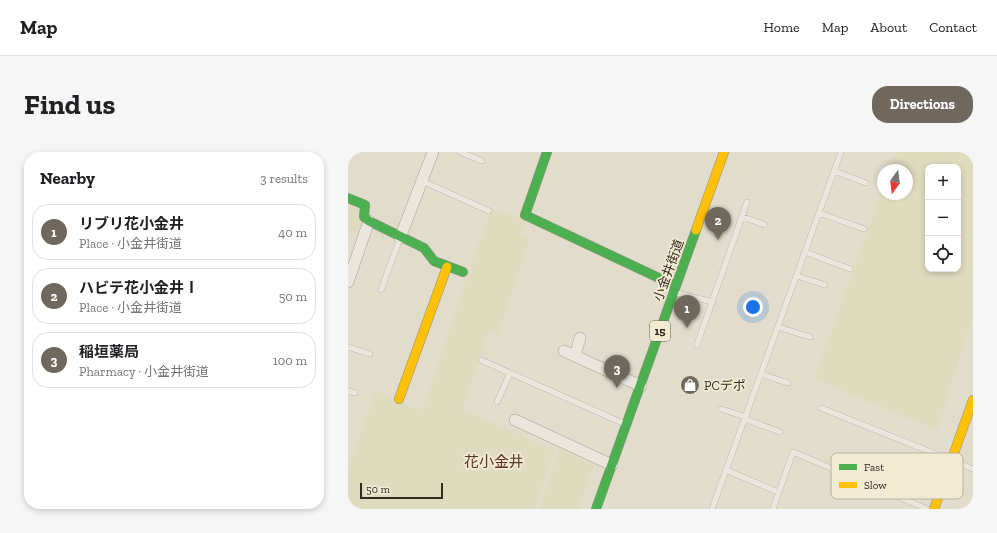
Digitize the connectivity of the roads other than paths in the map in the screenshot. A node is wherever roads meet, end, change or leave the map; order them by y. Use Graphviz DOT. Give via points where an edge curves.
graph roads {
  1 [pos="433,152"];
  2 [pos="460,152"];
  3 [pos="547,152"];
  4 [pos="724,152"];
  5 [pos="841,152"];
  6 [pos="482,161"];
  7 [pos="834,171"];
  8 [pos="422,181"];
  9 [pos="866,183"];
  10 [pos="348,198"];
  11 [pos="748,202"];
  12 [pos="489,211"];
  13 [pos="819,213"];
  14 [pos="743,216"];
  15 [pos="369,221"];
  16 [pos="765,225"];
  17 [pos="864,229"];
  18 [pos="400,238"];
  19 [pos="805,252"];
  20 [pos="352,258"];
  21 [pos="447,266"];
  22 [pos="850,268"];
  23 [pos="463,272"];
  24 [pos="797,276"];
  25 [pos="348,282"];
  26 [pos="825,285"];
  27 [pos="675,289"];
  28 [pos="381,290"];
  29 [pos="713,302"];
  30 [pos="778,327"];
  31 [pos="810,337"];
  32 [pos="580,338"];
  33 [pos="697,345"];
  34 [pos="348,347"];
  35 [pos="564,351"];
  36 [pos="370,354"];
  37 [pos="574,356"];
  38 [pos="481,360"];
  39 [pos="510,373"];
  40 [pos="761,374"];
  41 [pos="788,383"];
  42 [pos="641,386"];
  43 [pos="348,391"];
  44 [pos="355,393"];
  45 [pos="399,399"];
  46 [pos="973,400"];
  47 [pos="497,402"];
  48 [pos="821,408"];
  49 [pos="721,409"];
  50 [pos="745,418"];
  51 [pos="515,420"];
  52 [pos="627,425"];
  53 [pos="780,432"];
  54 [pos="932,453"];
  55 [pos="955,453"];
  56 [pos="612,465"];
  57 [pos="963,465"];
  58 [pos="831,468"];
  59 [pos="973,469"];
  60 [pos="726,470"];
  61 [pos="778,492"];
  62 [pos="903,499"];
  63 [pos="938,499"];
  64 [pos="596,509"];
  65 [pos="712,509"];
  66 [pos="773,509"];
  67 [pos="927,509"];
  68 [pos="934,509"];
  1 -- 8 [label="street"];
  2 -- 6 [label="lane"];
  3 -- 27 [label="street" via="525,214"];
  4 -- 27 [label="street, 小金井街道 / 15"];
  5 -- 7 [label="lane"];
  7 -- 9 [label="lane"];
  7 -- 13 [label="lane"];
  8 -- 12 [label="lane"];
  8 -- 18 [label="street"];
  10 -- 15 [label="street" via="365,205 364,217"];
  11 -- 14 [label="lane"];
  13 -- 17 [label="lane"];
  13 -- 19 [label="lane"];
  14 -- 16 [label="lane"];
  14 -- 29 [label="lane"];
  15 -- 18 [label="street"];
  15 -- 20 [label="street"];
  18 -- 21 [label="street" via="424,248 434,261"];
  18 -- 28 [label="lane"];
  19 -- 22 [label="lane"];
  19 -- 24 [label="lane"];
  20 -- 25 [label="street"];
  21 -- 23 [label="street"];
  21 -- 45 [label="street"];
  24 -- 26 [label="lane"];
  24 -- 30 [label="lane"];
  27 -- 29 [label="lane"];
  27 -- 42 [label="street, 小金井街道 / 15"];
  29 -- 33 [label="lane"];
  30 -- 31 [label="lane"];
  30 -- 40 [label="lane"];
  32 -- 37 [label="street"];
  34 -- 36 [label="lane"];
  35 -- 37 [label="street"];
  37 -- 42 [label="street"];
  38 -- 39 [label="lane"];
  39 -- 47 [label="lane"];
  39 -- 52 [label="lane"];
  40 -- 41 [label="lane"];
  40 -- 50 [label="lane"];
  42 -- 52 [label="street, 小金井街道 / 15"];
  43 -- 44 [label="lane"];
  46 -- 55 [label="street"];
  48 -- 54 [label="lane"];
  49 -- 50 [label="lane"];
  50 -- 53 [label="lane"];
  50 -- 60 [label="lane"];
  51 -- 56 [label="street"];
  52 -- 56 [label="street, 小金井街道 / 15"];
  56 -- 64 [label="street, 小金井街道 / 15"];
  57 -- 59 [label="lane"];
  58 -- 61 [label="lane" via="793,452"];
  60 -- 61 [label="lane"];
  60 -- 65 [label="lane"];
  61 -- 66 [label="lane"];
  62 -- 67 [label="lane"];
  63 -- 68 [label="street"];
}
